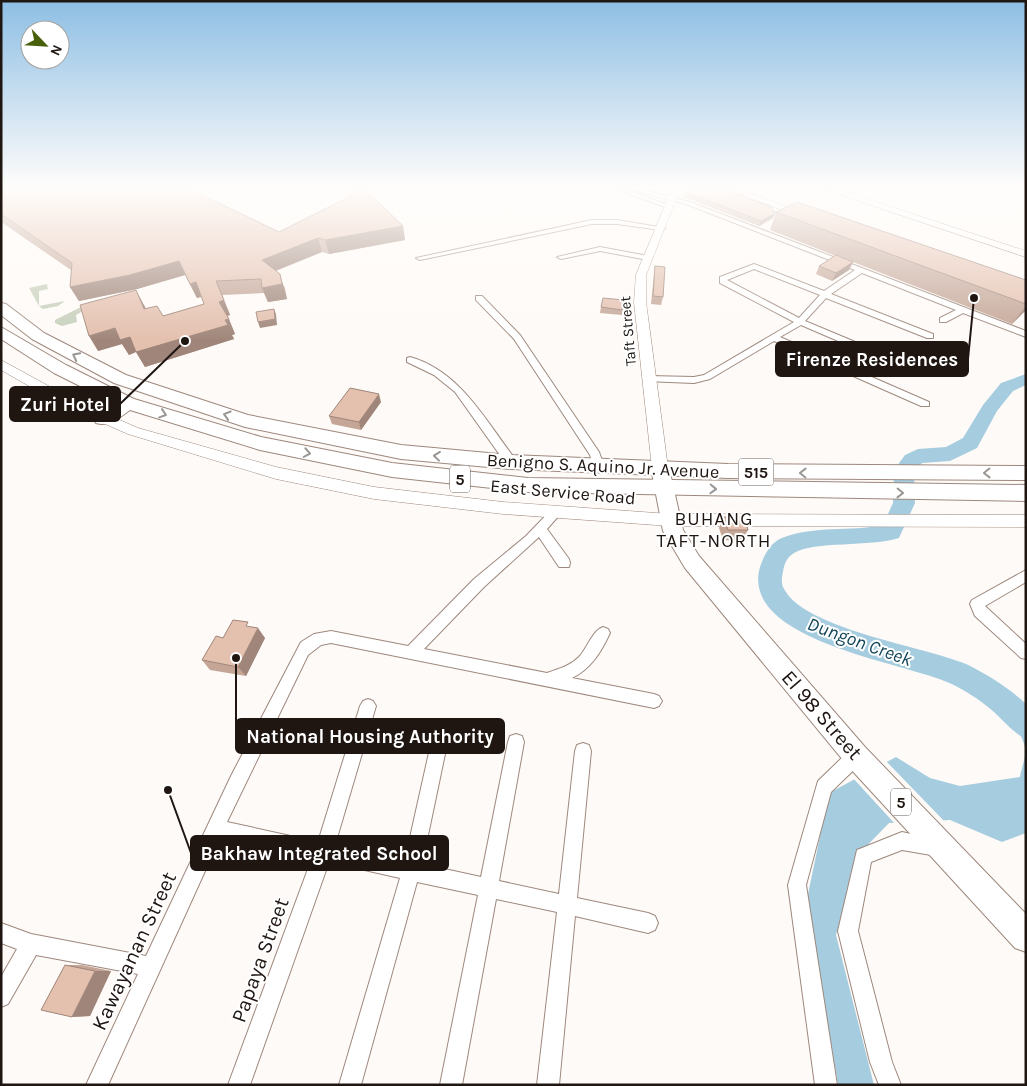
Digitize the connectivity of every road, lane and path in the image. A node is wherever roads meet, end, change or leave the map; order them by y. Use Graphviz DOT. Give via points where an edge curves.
graph roads {
  1 [pos="508,240"];
  2 [pos="656,240"];
  3 [pos="784,240"];
  4 [pos="982,240"];
  5 [pos="1026,254"];
  6 [pos="420,258"];
  7 [pos="560,258"];
  8 [pos="648,258"];
  9 [pos="861,270"];
  10 [pos="825,294"];
  11 [pos="479,298"];
  12 [pos="1,307"];
  13 [pos="962,310"];
  14 [pos="943,320"];
  15 [pos="800,322"];
  16 [pos="1,332"];
  17 [pos="1026,334"];
  18 [pos="930,336"];
  19 [pos="774,338"];
  20 [pos="869,351"];
  21 [pos="410,360"];
  22 [pos="1,364"];
  23 [pos="648,379"];
  24 [pos="128,403"];
  25 [pos="925,404"];
  26 [pos="103,419"];
  27 [pos="274,427"];
  28 [pos="260,443"];
  29 [pos="510,462"];
  30 [pos="598,466"];
  31 [pos="1026,473"];
  32 [pos="662,478"];
  33 [pos="948,484"];
  34 [pos="1026,494"];
  35 [pos="557,511"];
  36 [pos="670,520"];
  37 [pos="1026,521"];
  38 [pos="540,530"];
  39 [pos="564,563"];
  40 [pos="1026,575"];
  41 [pos="603,633"];
  42 [pos="1026,653"];
  43 [pos="409,654"];
  44 [pos="549,679"];
  45 [pos="654,701"];
  46 [pos="368,706"];
  47 [pos="442,730"];
  48 [pos="516,742"];
  49 [pos="583,751"];
  50 [pos="856,756"];
  51 [pos="215,828"];
  52 [pos="945,849"];
  53 [pos="324,851"];
  54 [pos="411,872"];
  55 [pos="489,890"];
  56 [pos="567,905"];
  57 [pos="648,923"];
  58 [pos="1,933"];
  59 [pos="1026,937"];
  60 [pos="31,944"];
  61 [pos="152,967"];
  62 [pos="1,997"];
  63 [pos="97,1085"];
  64 [pos="239,1085"];
  65 [pos="350,1085"];
  66 [pos="451,1085"];
  67 [pos="548,1085"];
  68 [pos="826,1085"];
  69 [pos="890,1085"];
  1 -- 6 [label="street"];
  2 -- 8 [label="street, Taft Street"];
  3 -- 9 [label="street"];
  4 -- 5 [label="street"];
  7 -- 8 [label="street" via="600,249"];
  8 -- 23 [label="street, Taft Street" via="641,274 640,302"];
  9 -- 10 [label="street"];
  9 -- 13 [label="street"];
  10 -- 15 [label="street"];
  10 -- 15 [label="street" via="754,266 723,279"];
  10 -- 18 [label="street"];
  11 -- 30 [label="street" via="517,337 595,456"];
  27 -- 12 [label="highway, Benigno S. Aquino Jr. Avenue / 5, one-way" via="225,415 120,379 38,336"];
  13 -- 14 [label="street"];
  13 -- 17 [label="street"];
  15 -- 19 [label="street"];
  15 -- 20 [label="street"];
  16 -- 24 [label="highway, Benigno S. Aquino Jr. Avenue / 5" via="60,370"];
  19 -- 23 [label="street" via="702,380"];
  19 -- 25 [label="street"];
  21 -- 29 [label="street" via="437,373 458,390"];
  22 -- 26 [label="street, East Service Road" via="28,382"];
  23 -- 32 [label="street, Taft Street"];
  24 -- 26 [label="highway"];
  24 -- 28 [label="highway, Benigno S. Aquino Jr. Avenue / 5, one-way"];
  26 -- 35 [label="street, East Service Road" via="211,455 340,487 458,503"];
  27 -- 28 [label="highway"];
  29 -- 27 [label="highway, Benigno S. Aquino Jr. Avenue / 5, one-way" via="401,452"];
  28 -- 32 [label="highway, Benigno S. Aquino Jr. Avenue / 5, one-way" via="392,470 528,485"];
  29 -- 30 [label="highway, Benigno S. Aquino Jr. Avenue / 5"];
  30 -- 32 [label="highway, Benigno S. Aquino Jr. Avenue / 5"];
  31 -- 33 [label="highway, Benigno S. Aquino Jr. Avenue / 515, one-way"];
  32 -- 33 [label="highway, Benigno S. Aquino Jr. Avenue / 515"];
  32 -- 36 [label="main road, El 98 Street / 5"];
  33 -- 34 [label="highway, Benigno S. Aquino Jr. Avenue / 515"];
  35 -- 36 [label="street, East Service Road"];
  35 -- 38 [label="street"];
  36 -- 37 [label="street, East Service Road"];
  36 -- 50 [label="main road, El 98 Street / 5" via="692,562"];
  38 -- 39 [label="street"];
  38 -- 43 [label="street" via="479,583"];
  40 -- 42 [label="street" via="977,604 980,612"];
  41 -- 44 [label="street" via="589,659 569,673"];
  43 -- 44 [label="street"];
  43 -- 51 [label="street, Kawayanan Street" via="331,637 320,637 303,650"];
  44 -- 45 [label="street"];
  46 -- 53 [label="street, Papaya Street"];
  47 -- 54 [label="street"];
  48 -- 55 [label="street"];
  49 -- 56 [label="street"];
  50 -- 52 [label="main road, El 98 Street / 5"];
  50 -- 68 [label="street" via="824,787 797,885"];
  51 -- 53 [label="street"];
  51 -- 61 [label="street, Kawayanan Street"];
  52 -- 59 [label="main road, El 98 Street / 5"];
  52 -- 69 [label="street" via="902,841 863,856 848,931 881,1062"];
  53 -- 54 [label="street"];
  53 -- 64 [label="street, Papaya Street"];
  54 -- 55 [label="street"];
  54 -- 65 [label="street"];
  55 -- 56 [label="street"];
  55 -- 66 [label="street"];
  56 -- 57 [label="street"];
  56 -- 67 [label="street"];
  58 -- 60 [label="street"];
  60 -- 61 [label="street"];
  60 -- 62 [label="street"];
  61 -- 63 [label="street, Kawayanan Street"];
}
